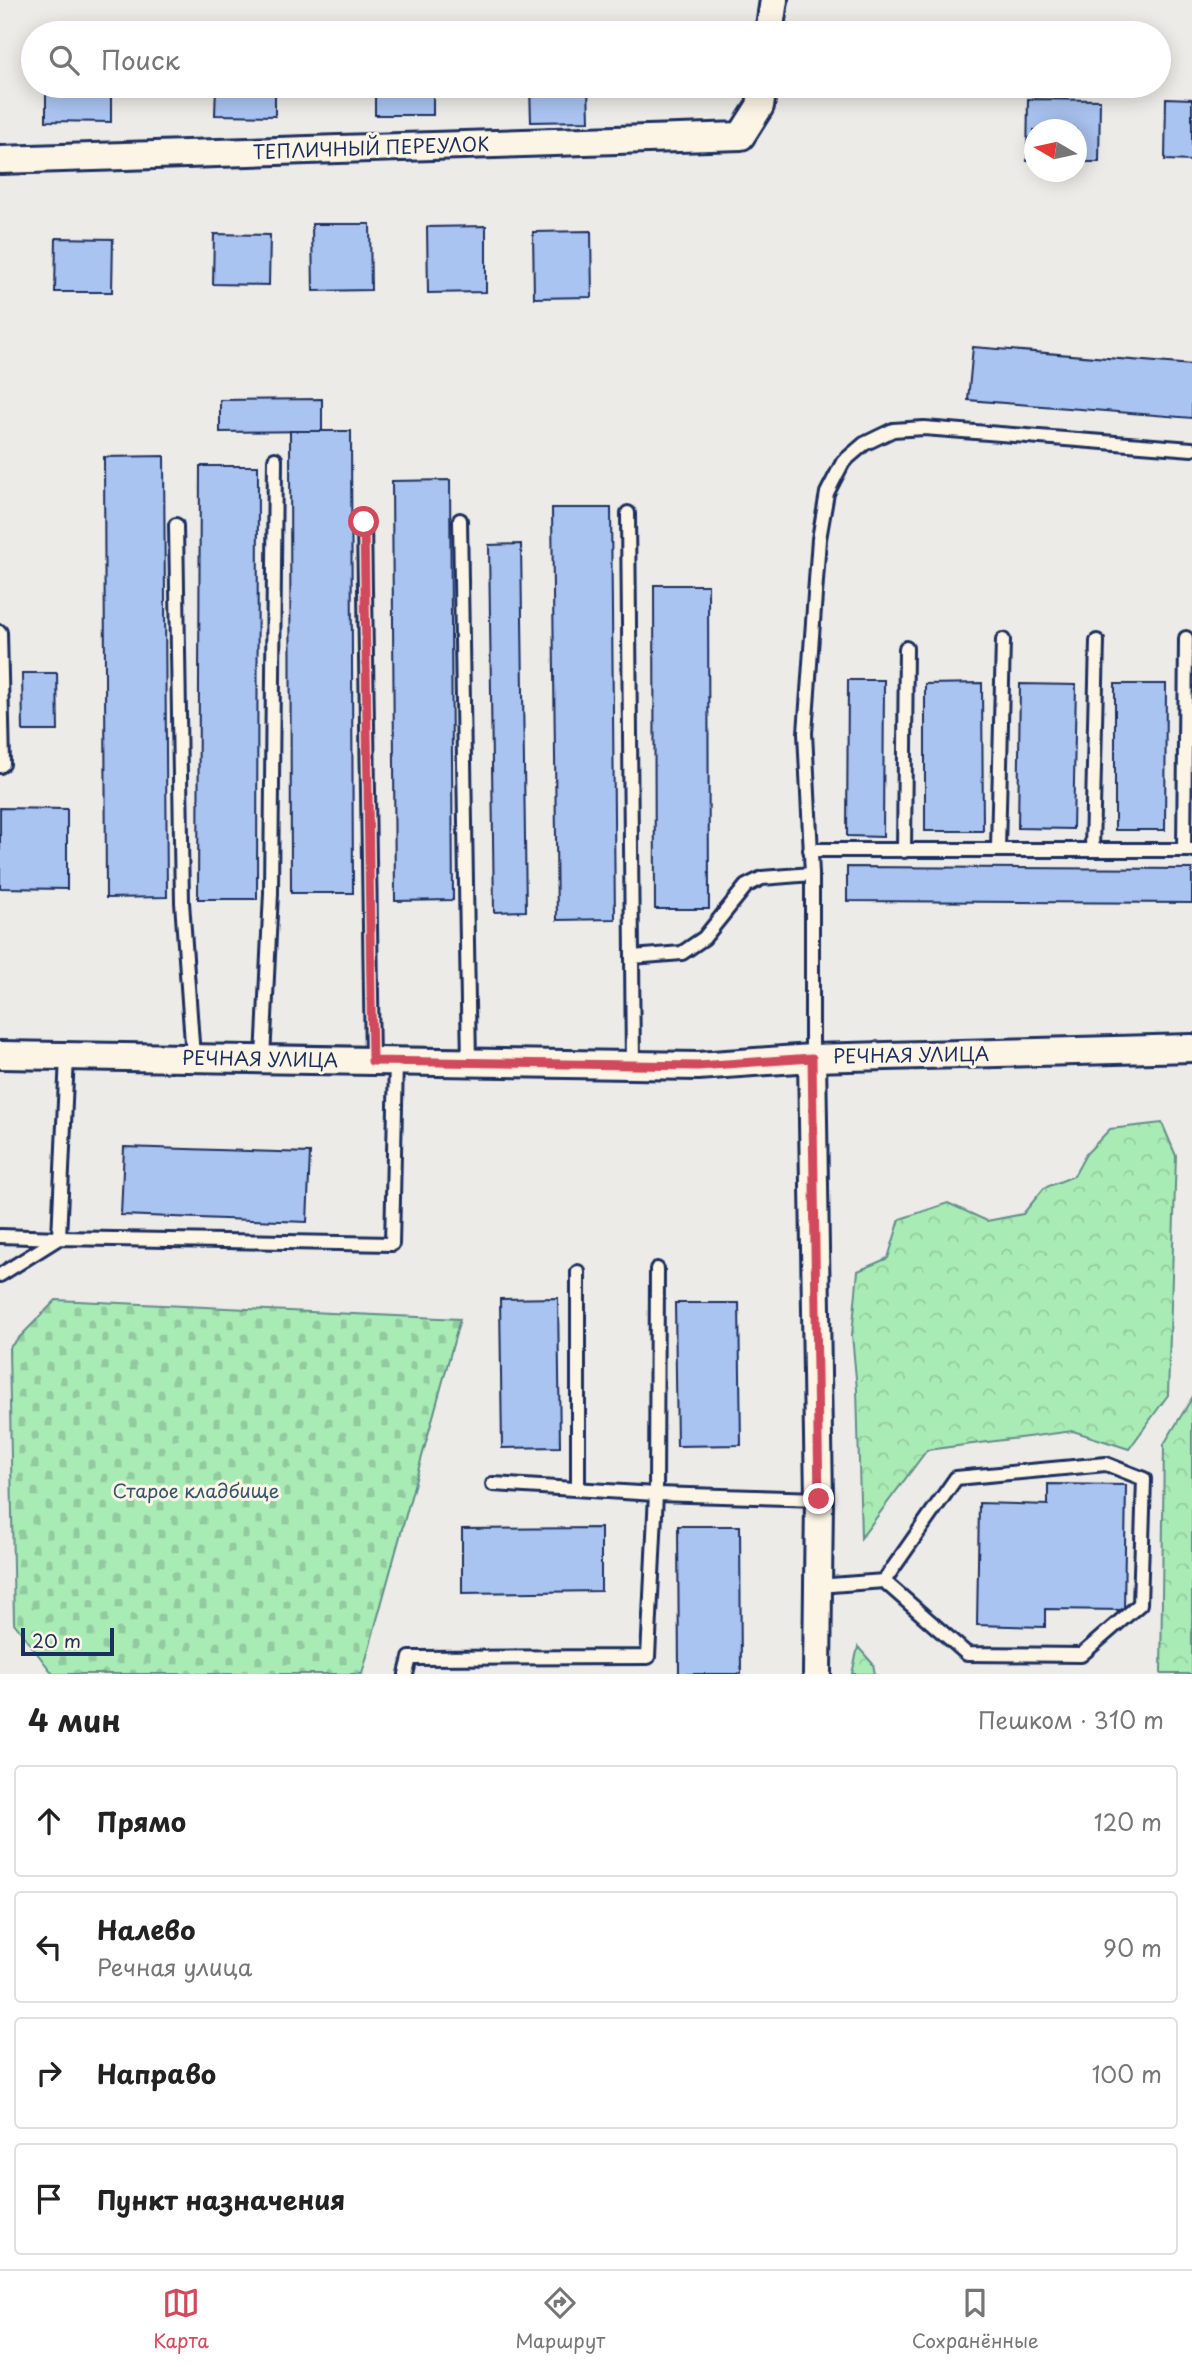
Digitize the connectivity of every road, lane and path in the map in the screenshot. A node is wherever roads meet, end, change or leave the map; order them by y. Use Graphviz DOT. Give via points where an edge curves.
graph roads {
  1 [pos="774,0"];
  2 [pos="771,21"];
  3 [pos="761,98"];
  4 [pos="0,160"];
  5 [pos="1192,449"];
  6 [pos="275,459"];
  7 [pos="628,513"];
  8 [pos="460,520"];
  9 [pos="364,522"];
  10 [pos="176,525"];
  11 [pos="0,632"];
  12 [pos="1186,638"];
  13 [pos="1003,640"];
  14 [pos="1097,641"];
  15 [pos="906,648"];
  16 [pos="0,766"];
  17 [pos="998,849"];
  18 [pos="810,850"];
  19 [pos="1091,850"];
  20 [pos="1188,850"];
  21 [pos="904,851"];
  22 [pos="811,874"];
  23 [pos="632,957"];
  24 [pos="1192,1048"];
  25 [pos="0,1055"];
  26 [pos="66,1056"];
  27 [pos="192,1057"];
  28 [pos="812,1058"];
  29 [pos="263,1059"];
  30 [pos="384,1061"];
  31 [pos="469,1063"];
  32 [pos="633,1067"];
  33 [pos="0,1236"];
  34 [pos="59,1238"];
  35 [pos="657,1269"];
  36 [pos="578,1272"];
  37 [pos="0,1275"];
  38 [pos="493,1484"];
  39 [pos="578,1488"];
  40 [pos="656,1494"];
  41 [pos="819,1499"];
  42 [pos="884,1581"];
  43 [pos="818,1586"];
  44 [pos="406,1674"];
  45 [pos="817,1674"];
  1 -- 2 [label="street"];
  3 -- 4 [label="street, ТЕПЛИЧНЫЙ ПЕРЕУЛОК" via="741,136"];
  5 -- 18 [label="lane" via="923,428 893,430 864,444 843,463 827,493 816,566 804,733"];
  6 -- 29 [label="lane" via="271,893"];
  7 -- 23 [label="lane"];
  8 -- 31 [label="lane"];
  9 -- 30 [label="lane"];
  10 -- 27 [label="lane" via="182,902"];
  11 -- 16 [label="lane"];
  12 -- 20 [label="lane"];
  13 -- 17 [label="lane"];
  14 -- 19 [label="lane"];
  15 -- 21 [label="lane"];
  17 -- 19 [label="lane"];
  17 -- 21 [label="lane"];
  18 -- 21 [label="lane"];
  18 -- 22 [label="lane"];
  19 -- 20 [label="lane"];
  22 -- 23 [label="lane" via="762,878 746,886 704,938 682,953"];
  22 -- 28 [label="lane"];
  23 -- 32 [label="lane"];
  24 -- 28 [label="street, РЕЧНАЯ УЛИЦА"];
  25 -- 26 [label="street, РЕЧНАЯ УЛИЦА"];
  26 -- 27 [label="street, РЕЧНАЯ УЛИЦА"];
  26 -- 34 [label="lane"];
  27 -- 29 [label="street, РЕЧНАЯ УЛИЦА"];
  28 -- 32 [label="street, РЕЧНАЯ УЛИЦА"];
  28 -- 41 [label="street"];
  29 -- 30 [label="street, РЕЧНАЯ УЛИЦА"];
  30 -- 31 [label="street, РЕЧНАЯ УЛИЦА"];
  30 -- 34 [label="lane" via="393,1244"];
  31 -- 32 [label="street, РЕЧНАЯ УЛИЦА"];
  33 -- 34 [label="lane"];
  34 -- 37 [label="lane"];
  35 -- 40 [label="lane"];
  36 -- 39 [label="lane"];
  38 -- 39 [label="lane"];
  39 -- 40 [label="lane"];
  40 -- 41 [label="lane"];
  40 -- 44 [label="lane" via="648,1657 410,1658"];
  41 -- 43 [label="street"];
  42 -- 42 [label="lane" via="967,1654 1081,1655 1140,1604 1144,1479 1106,1464 956,1478"];
  42 -- 43 [label="lane"];
  43 -- 45 [label="street"];
}
